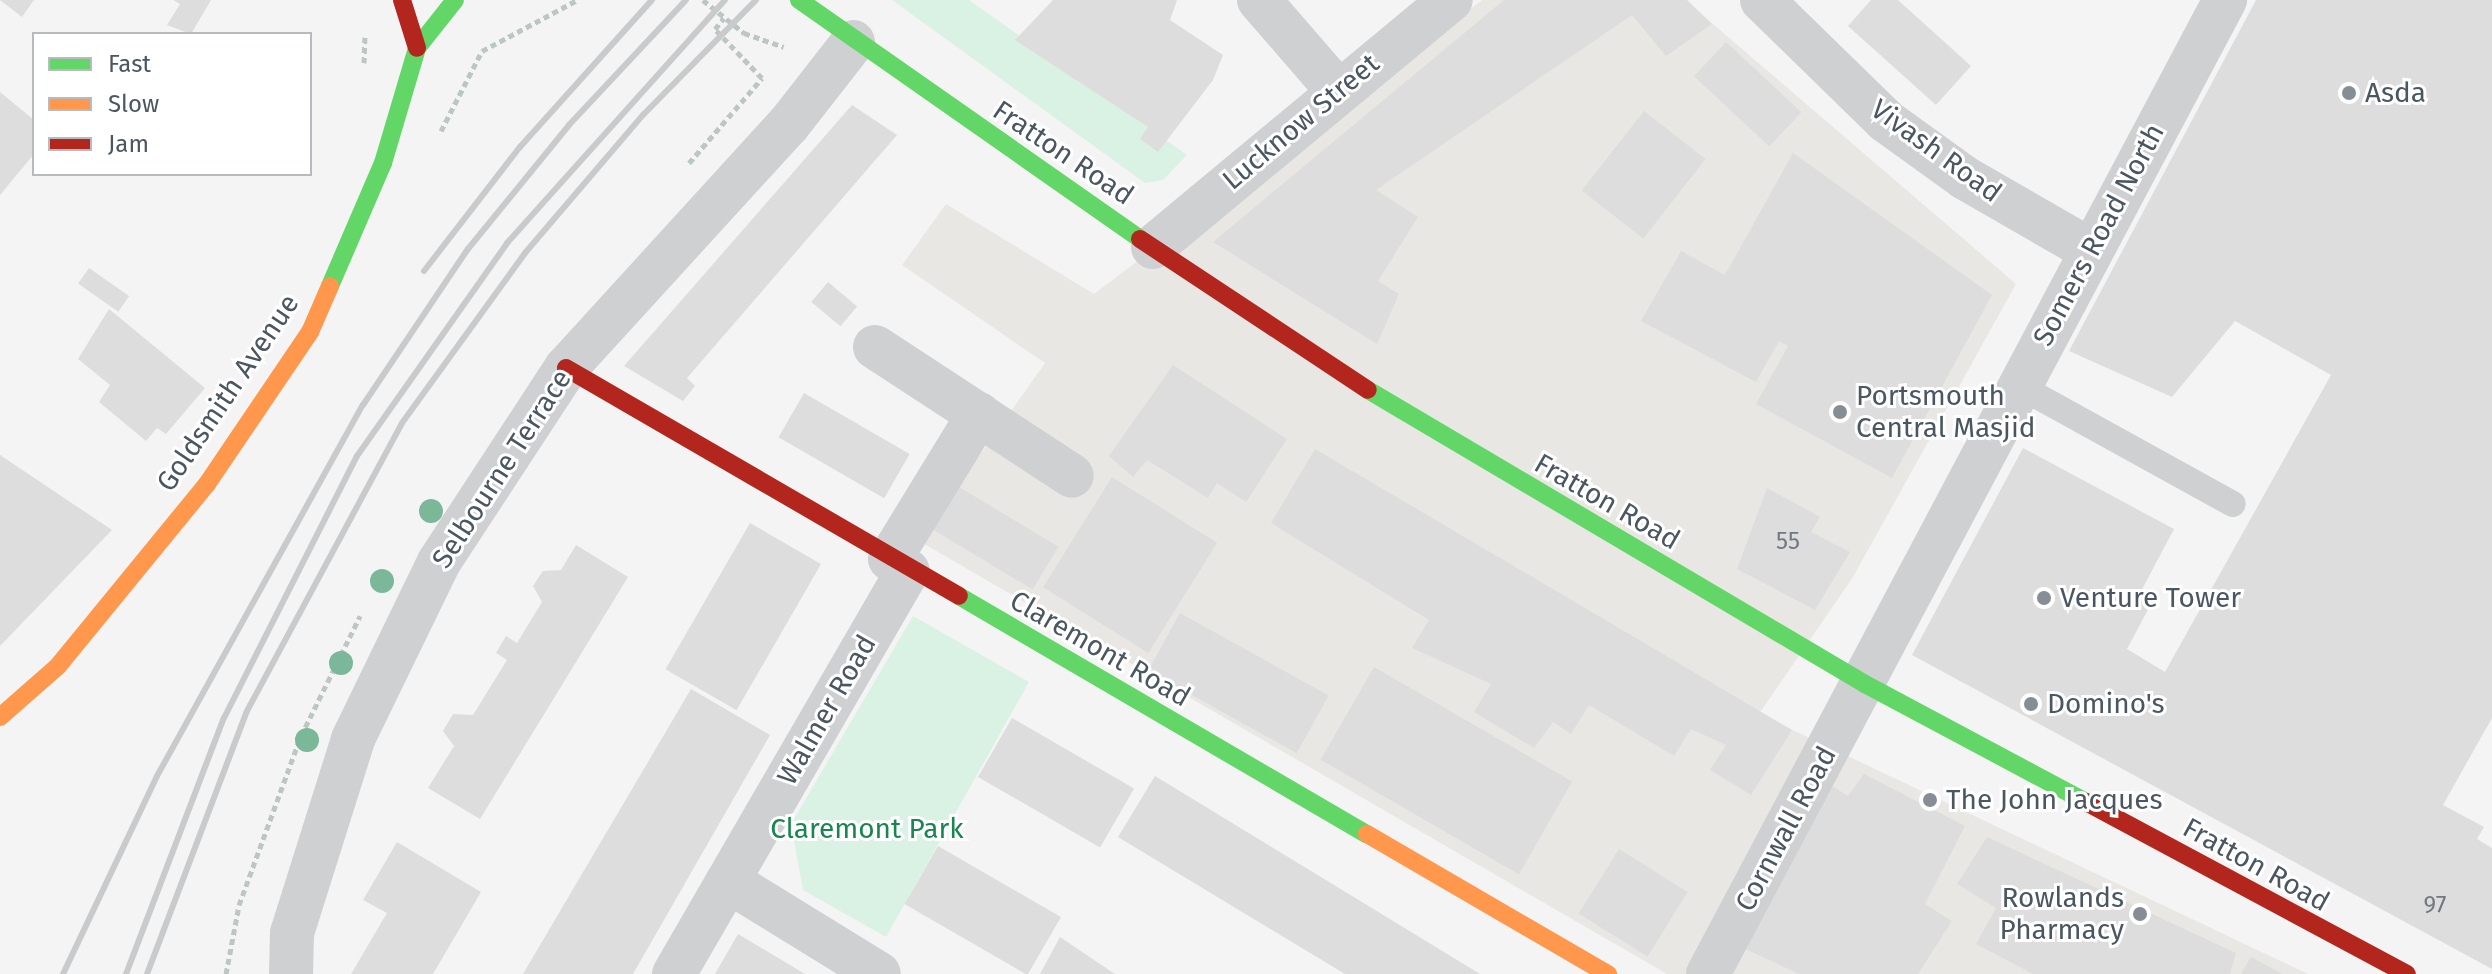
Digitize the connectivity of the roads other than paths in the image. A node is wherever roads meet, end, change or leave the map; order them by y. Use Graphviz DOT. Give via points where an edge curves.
graph roads {
  1 [pos="402,0"];
  2 [pos="455,0"];
  3 [pos="799,0"];
  4 [pos="1259,0"];
  5 [pos="1451,0"];
  6 [pos="2225,0"];
  7 [pos="1777,5"];
  8 [pos="853,42"];
  9 [pos="417,48"];
  10 [pos="1337,90"];
  11 [pos="1153,247"];
  12 [pos="2090,250"];
  13 [pos="875,347"];
  14 [pos="566,368"];
  15 [pos="2019,386"];
  16 [pos="979,414"];
  17 [pos="1072,476"];
  18 [pos="2233,504"];
  19 [pos="899,565"];
  20 [pos="1865,684"];
  21 [pos="0,717"];
  22 [pos="728,881"];
  23 [pos="291,974"];
  24 [pos="674,974"];
  25 [pos="879,974"];
  26 [pos="1608,974"];
  27 [pos="1708,974"];
  28 [pos="2407,974"];
  1 -- 9 [label="main road"];
  2 -- 9 [label="main road, Goldsmith Avenue"];
  3 -- 8 [label="main road, Fratton Road"];
  4 -- 10 [label="street"];
  5 -- 10 [label="street, Lucknow Street"];
  6 -- 12 [label="street, Somers Road North"];
  7 -- 12 [label="street, Vivash Road" via="1886,121 1965,178"];
  8 -- 11 [label="main road, Fratton Road"];
  8 -- 14 [label="street, Selbourne Terrace" via="789,124"];
  9 -- 21 [label="main road, Goldsmith Avenue" via="383,163 310,332 207,484 58,666"];
  10 -- 11 [label="street, Lucknow Street"];
  11 -- 20 [label="main road, Fratton Road" via="1441,438"];
  12 -- 15 [label="street, Somers Road North"];
  13 -- 16 [label="street"];
  14 -- 19 [label="main road, Claremont Road"];
  14 -- 23 [label="street, Selbourne Terrace" via="439,562 353,739 292,933"];
  15 -- 18 [label="lane"];
  15 -- 20 [label="street, Somers Road North"];
  16 -- 17 [label="street"];
  16 -- 19 [label="street, Walmer Road"];
  19 -- 22 [label="street, Walmer Road"];
  19 -- 26 [label="main road, Claremont Road"];
  20 -- 27 [label="street, Cornwall Road"];
  20 -- 28 [label="main road, Fratton Road"];
  22 -- 24 [label="street, Walmer Road"];
  22 -- 25 [label="street"];
}
